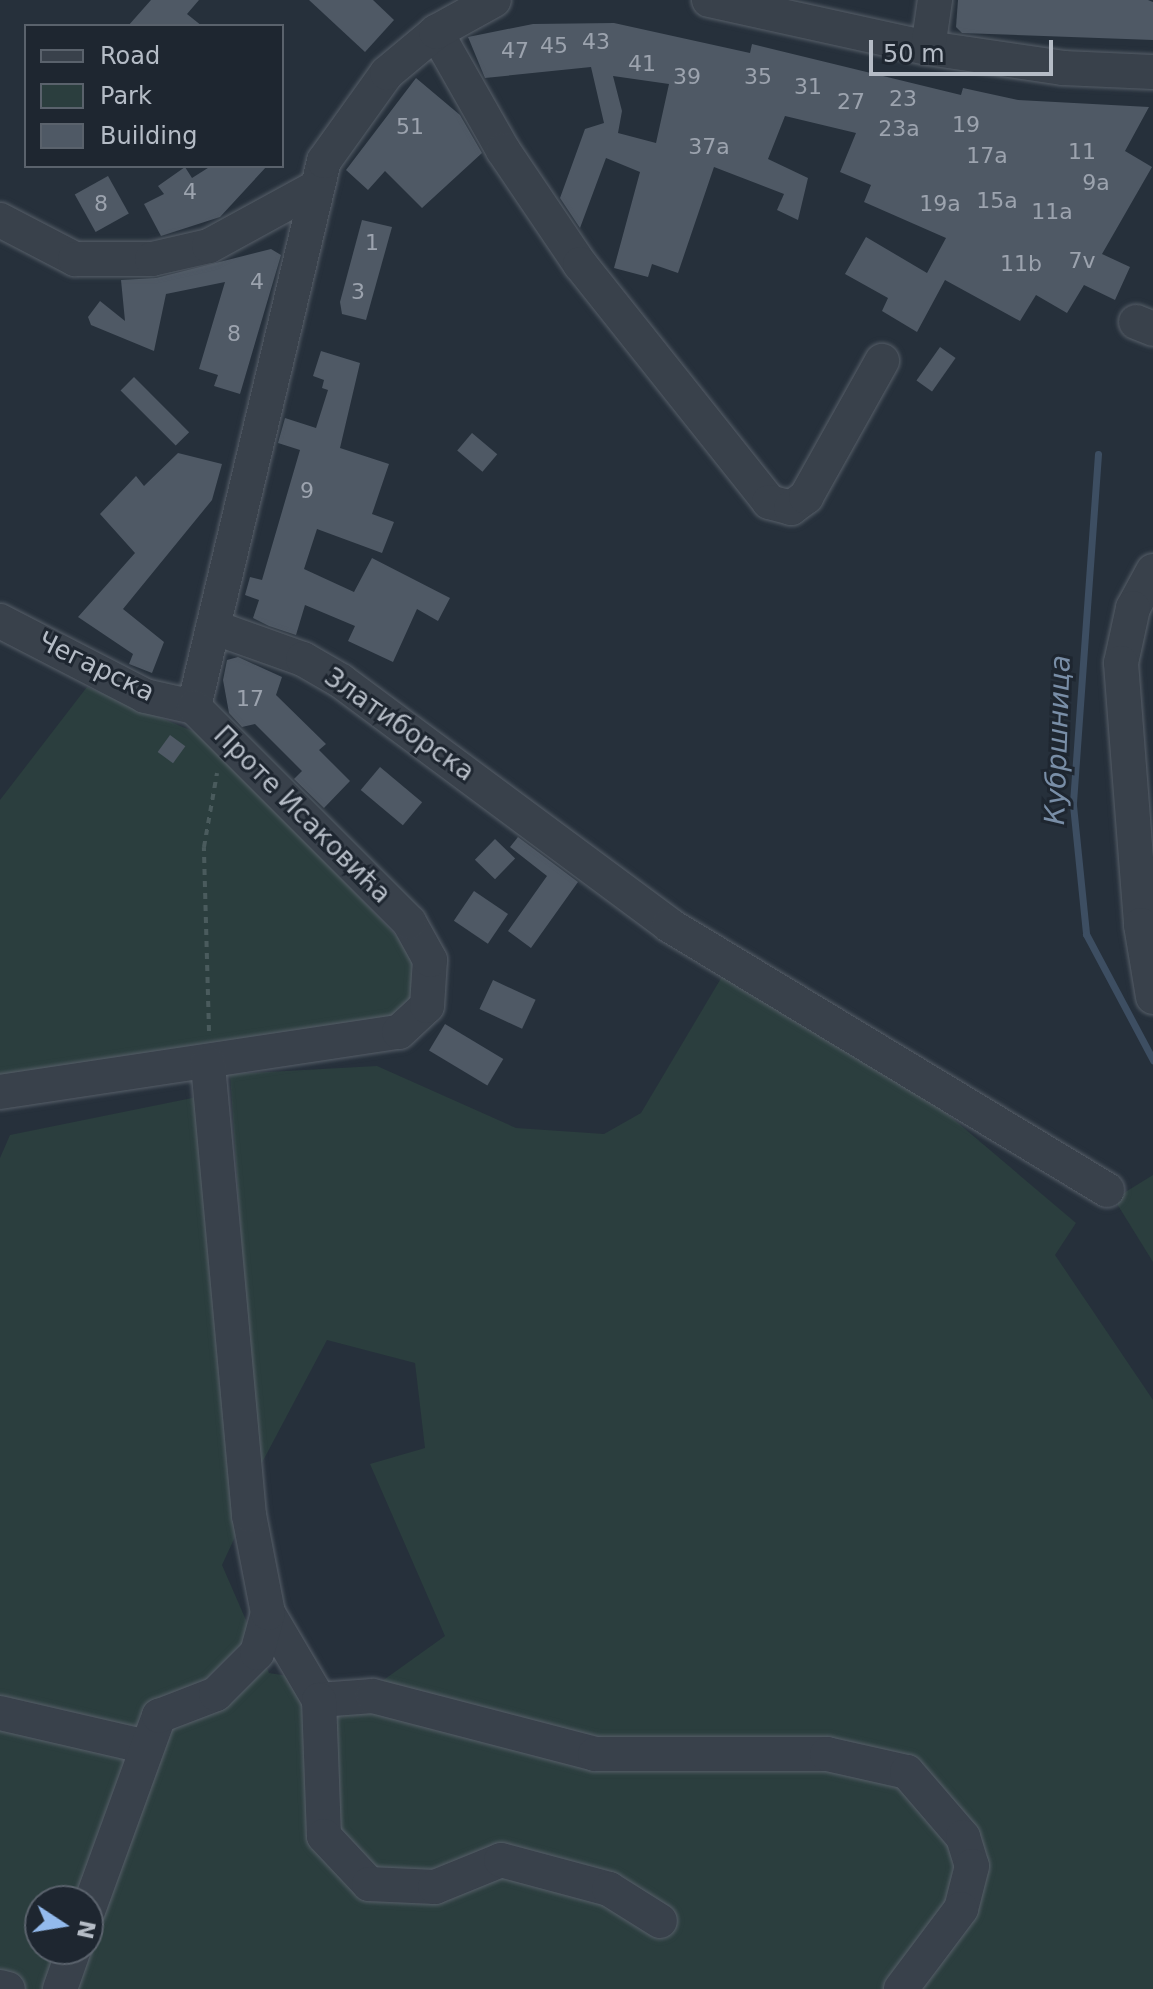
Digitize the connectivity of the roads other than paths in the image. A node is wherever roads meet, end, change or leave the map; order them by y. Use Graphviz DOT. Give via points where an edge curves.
graph roads {
  1 [pos="494,0"];
  2 [pos="709,0"];
  3 [pos="935,0"];
  4 [pos="436,32"];
  5 [pos="928,48"];
  6 [pos="1153,72"];
  7 [pos="313,189"];
  8 [pos="0,220"];
  9 [pos="882,361"];
  10 [pos="1153,571"];
  11 [pos="0,621"];
  12 [pos="213,627"];
  13 [pos="194,707"];
  14 [pos="1153,997"];
  15 [pos="208,1063"];
  16 [pos="0,1092"];
  17 [pos="1107,1190"];
  18 [pos="268,1613"];
  19 [pos="319,1700"];
  20 [pos="0,1713"];
  21 [pos="147,1747"];
  22 [pos="97,1885"];
  23 [pos="660,1921"];
  24 [pos="68,1965"];
  25 [pos="0,1987"];
  26 [pos="8,1989"];
  27 [pos="60,1989"];
  28 [pos="901,1989"];
  1 -- 4 [label="street, Проте Исаковића"];
  2 -- 5 [label="street"];
  3 -- 5 [label="street"];
  4 -- 7 [label="street, Проте Исаковића" via="362,101"];
  4 -- 9 [label="street" via="503,150 580,264 769,502 791,508 806,497"];
  5 -- 6 [label="street" via="1063,68"];
  7 -- 8 [label="street" via="209,246 152,259 75,259"];
  7 -- 12 [label="street, Проте Исаковића"];
  10 -- 14 [label="street" via="1133,608 1121,663 1141,925"];
  11 -- 13 [label="street, Чегарска" via="145,696"];
  12 -- 13 [label="street, Проте Исаковића"];
  12 -- 17 [label="street, Златиборска" via="303,659 341,681 732,967"];
  13 -- 15 [label="street, Проте Исаковића" via="409,922 430,960 433,986 427,1006 399,1032"];
  15 -- 16 [label="street, Проте Исаковића"];
  15 -- 18 [label="street" via="249,1515"];
  18 -- 19 [label="street"];
  18 -- 21 [label="street" via="257,1653 216,1694 159,1716"];
  19 -- 23 [label="street" via="324,1836 369,1884 435,1887 501,1860 609,1889"];
  19 -- 28 [label="street" via="373,1696 595,1754 827,1754 907,1772 963,1837 972,1866 961,1909"];
  20 -- 21 [label="street"];
  21 -- 22 [label="street"];
  24 -- 27 [label="street"];
  25 -- 26 [label="street"];
}
